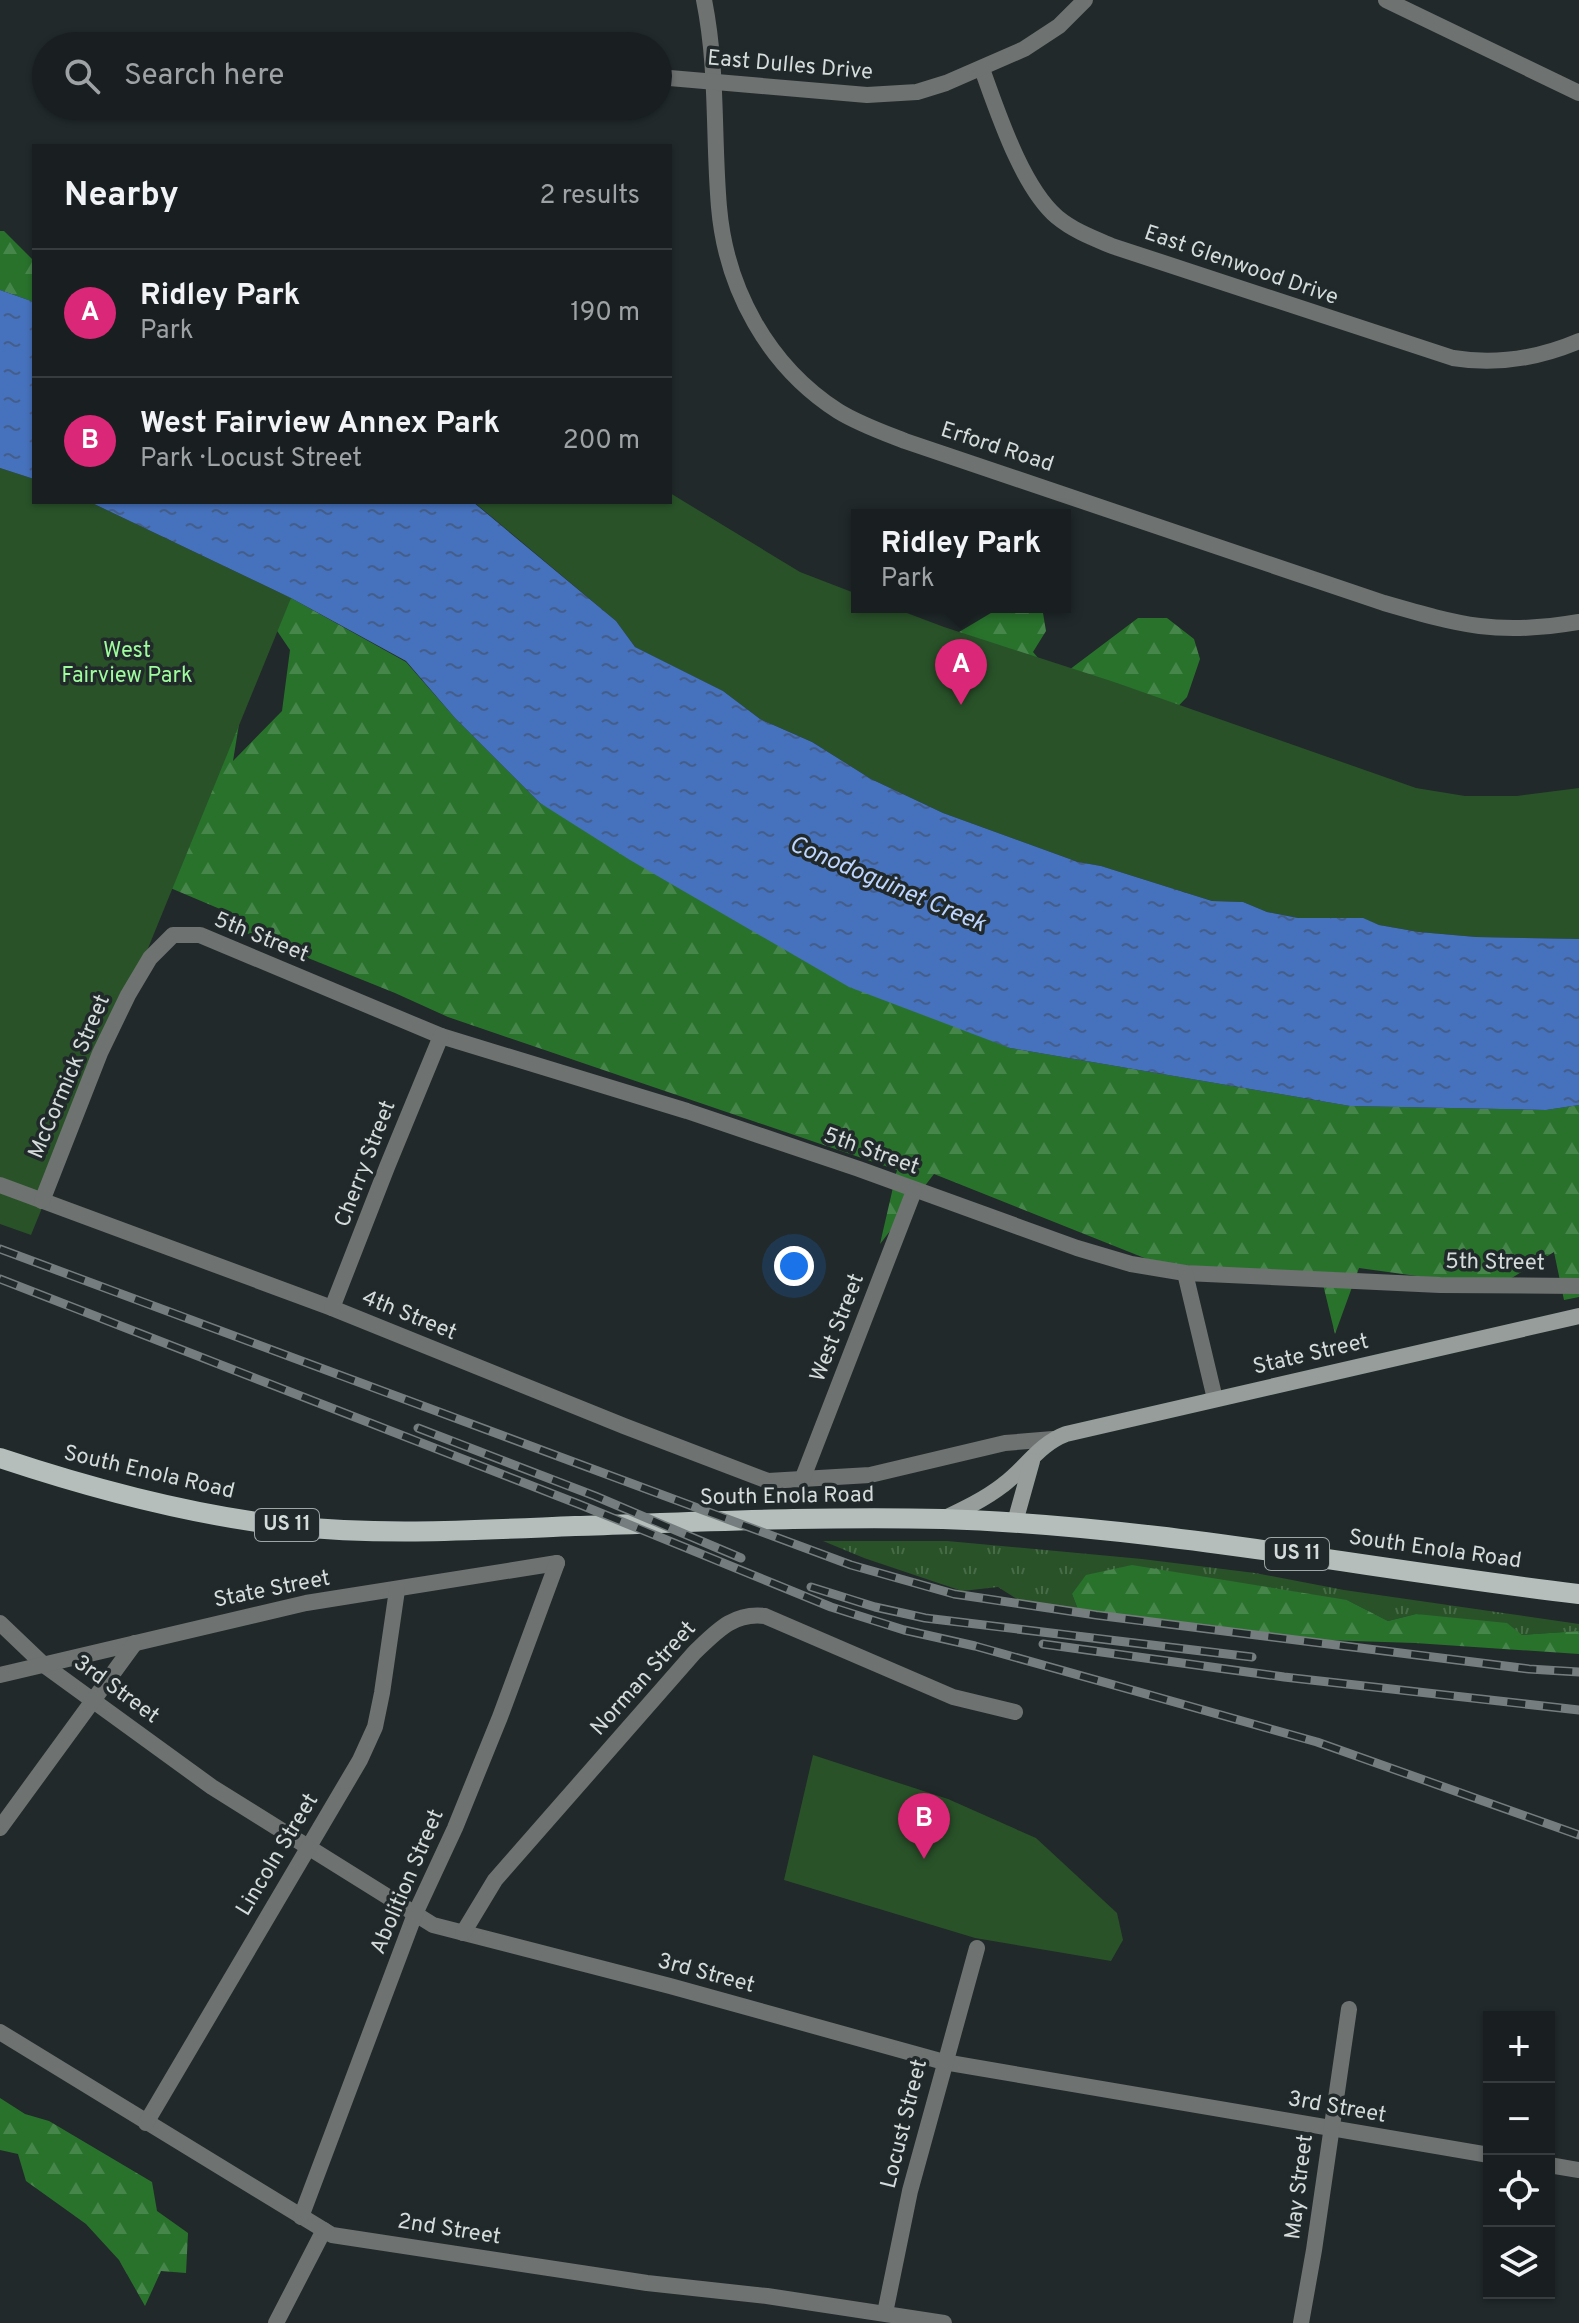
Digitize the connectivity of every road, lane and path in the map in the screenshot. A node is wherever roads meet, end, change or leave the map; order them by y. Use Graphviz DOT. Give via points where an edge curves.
graph roads {
  1 [pos="704,0"];
  2 [pos="1085,0"];
  3 [pos="1386,0"];
  4 [pos="982,69"];
  5 [pos="672,78"];
  6 [pos="715,82"];
  7 [pos="1576,87"];
  8 [pos="1579,341"];
  9 [pos="1579,622"];
  10 [pos="173,935"];
  11 [pos="441,1036"];
  12 [pos="0,1185"];
  13 [pos="914,1191"];
  14 [pos="42,1201"];
  15 [pos="1185,1273"];
  16 [pos="1579,1286"];
  17 [pos="332,1308"];
  18 [pos="1579,1316"];
  19 [pos="1215,1399"];
  20 [pos="1053,1439"];
  21 [pos="1034,1456"];
  22 [pos="0,1458"];
  23 [pos="802,1480"];
  24 [pos="943,1519"];
  25 [pos="1015,1522"];
  26 [pos="557,1563"];
  27 [pos="397,1590"];
  28 [pos="1579,1594"];
  29 [pos="0,1623"];
  30 [pos="135,1643"];
  31 [pos="44,1665"];
  32 [pos="0,1675"];
  33 [pos="92,1701"];
  34 [pos="1015,1712"];
  35 [pos="0,1828"];
  36 [pos="308,1848"];
  37 [pos="415,1914"];
  38 [pos="463,1933"];
  39 [pos="977,1948"];
  40 [pos="1349,2009"];
  41 [pos="0,2032"];
  42 [pos="944,2062"];
  43 [pos="146,2123"];
  44 [pos="1330,2128"];
  45 [pos="1483,2154"];
  46 [pos="1555,2166"];
  47 [pos="1579,2170"];
  48 [pos="301,2217"];
  49 [pos="324,2230"];
  50 [pos="885,2313"];
  51 [pos="276,2323"];
  52 [pos="944,2323"];
  53 [pos="1301,2323"];
  1 -- 6 [label="street, Erford Road"];
  2 -- 4 [label="street, East Dulles Drive" via="1059,26"];
  3 -- 7 [label="street"];
  4 -- 6 [label="street, East Dulles Drive" via="917,92 885,95"];
  4 -- 8 [label="street, East Glenwood Drive" via="1031,187 1077,231 1453,358 1537,356"];
  5 -- 6 [label="street, East Dulles Drive"];
  6 -- 9 [label="street, Erford Road" via="719,208 732,275 763,337 789,369 836,410 905,441 1453,623 1508,630"];
  10 -- 11 [label="street, 5th Street" via="200,935"];
  10 -- 14 [label="street, McCormick Street" via="150,958 128,995"];
  11 -- 13 [label="street, 5th Street" via="687,1111"];
  11 -- 17 [label="street, Cherry Street"];
  12 -- 14 [label="street, 4th Street"];
  13 -- 15 [label="street, 5th Street" via="1077,1248"];
  13 -- 23 [label="street, West Street"];
  14 -- 17 [label="street, 4th Street"];
  15 -- 16 [label="street, 5th Street"];
  15 -- 19 [label="street"];
  17 -- 23 [label="street, 4th Street" via="759,1478"];
  18 -- 19 [label="main road, State Street"];
  19 -- 20 [label="main road, State Street"];
  20 -- 21 [label="main road, State Street"];
  20 -- 23 [label="street, State Street" via="1005,1443 870,1475"];
  21 -- 24 [label="main road, State Street" via="986,1497"];
  21 -- 25 [label="main road"];
  22 -- 24 [label="main road, South Enola Road / US 11" via="167,1505 287,1526 407,1533"];
  24 -- 25 [label="main road, South Enola Road / US 11"];
  25 -- 28 [label="main road, South Enola Road / US 11" via="1176,1537"];
  26 -- 27 [label="street, State Street"];
  26 -- 37 [label="street, Abolition Street" via="500,1717"];
  27 -- 30 [label="street, State Street" via="306,1603"];
  27 -- 36 [label="street, Lincoln Street" via="375,1727"];
  29 -- 31 [label="street, 3rd Street"];
  30 -- 31 [label="street, State Street"];
  30 -- 33 [label="street"];
  31 -- 32 [label="street, State Street"];
  31 -- 33 [label="street, 3rd Street"];
  33 -- 35 [label="street"];
  33 -- 36 [label="street, 3rd Street"];
  34 -- 38 [label="street, Norman Street" via="953,1697 765,1616 737,1617 694,1653 495,1880"];
  36 -- 37 [label="street, 3rd Street"];
  36 -- 43 [label="street, Lincoln Street"];
  37 -- 38 [label="street, 3rd Street"];
  37 -- 48 [label="street, Abolition Street"];
  38 -- 42 [label="street, 3rd Street"];
  39 -- 42 [label="street, Locust Street"];
  40 -- 44 [label="street, May Street"];
  41 -- 43 [label="street, 2nd Street"];
  42 -- 44 [label="street, 3rd Street"];
  42 -- 50 [label="street, Locust Street"];
  43 -- 48 [label="street, 2nd Street"];
  44 -- 45 [label="street, 3rd Street"];
  44 -- 53 [label="street, May Street"];
  46 -- 47 [label="street"];
  48 -- 49 [label="street, 2nd Street"];
  49 -- 50 [label="street, 2nd Street" via="647,2283"];
  49 -- 51 [label="street"];
  50 -- 52 [label="street, 2nd Street"];
}
